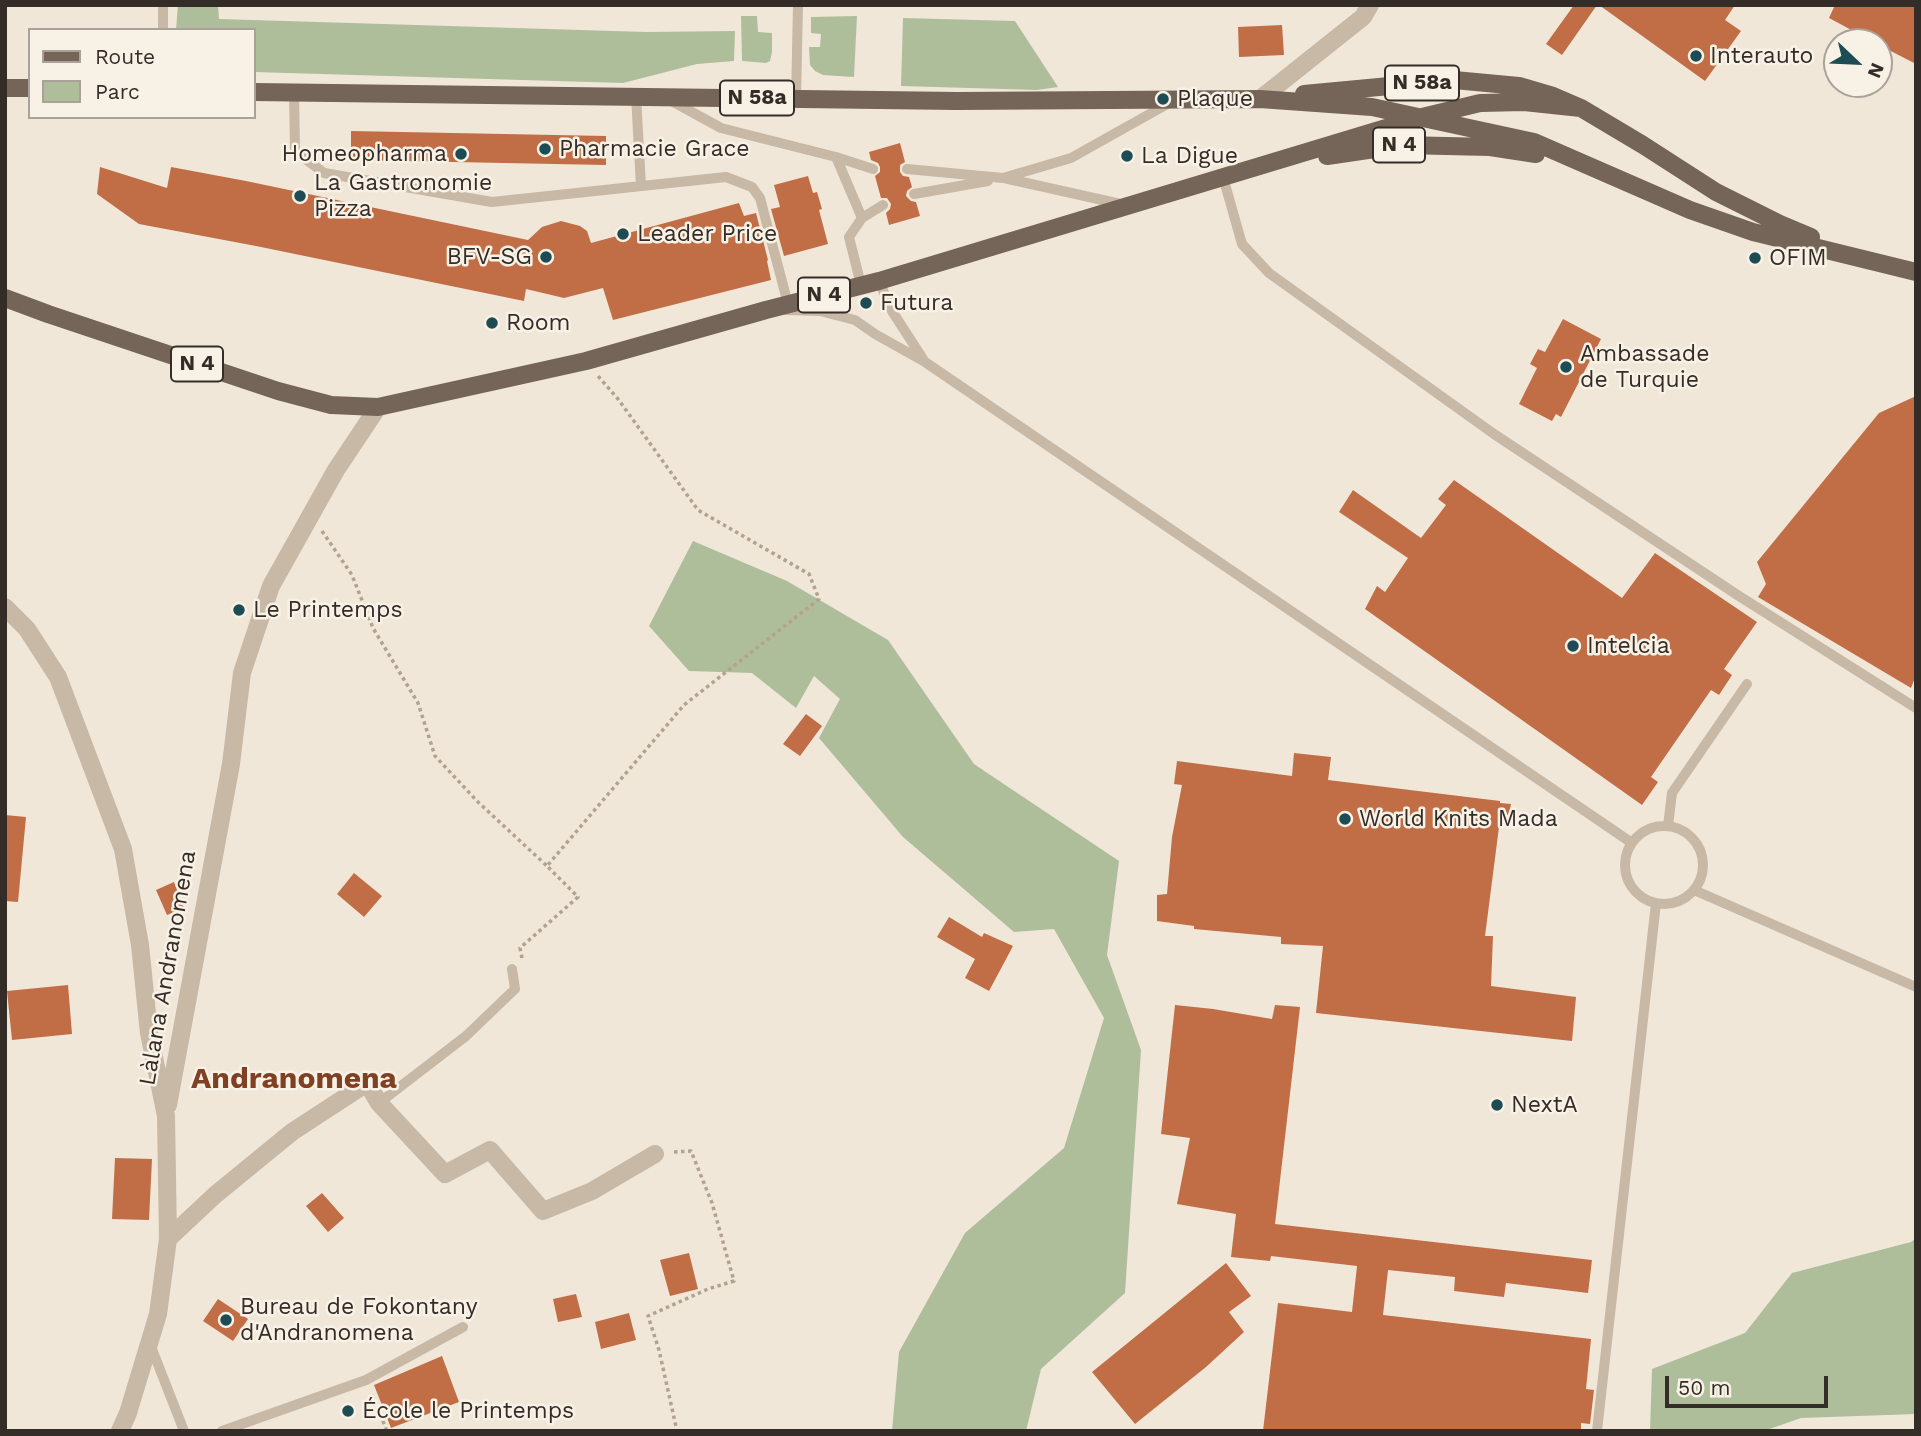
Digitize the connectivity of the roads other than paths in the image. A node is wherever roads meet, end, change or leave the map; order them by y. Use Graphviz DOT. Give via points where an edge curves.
graph roads {
  1 [pos="163,5"];
  2 [pos="798,5"];
  3 [pos="1370,5"];
  4 [pos="163,28"];
  5 [pos="5,88"];
  6 [pos="28,89"];
  7 [pos="256,92"];
  8 [pos="294,92"];
  9 [pos="636,96"];
  10 [pos="663,97"];
  11 [pos="796,99"];
  12 [pos="1177,99"];
  13 [pos="1261,99"];
  14 [pos="1581,108"];
  15 [pos="1422,117"];
  16 [pos="836,158"];
  17 [pos="1577,161"];
  18 [pos="873,169"];
  19 [pos="907,169"];
  20 [pos="1223,177"];
  21 [pos="1003,178"];
  22 [pos="641,187"];
  23 [pos="914,194"];
  24 [pos="883,205"];
  25 [pos="1127,206"];
  26 [pos="862,218"];
  27 [pos="1863,259"];
  28 [pos="1916,272"];
  29 [pos="870,283"];
  30 [pos="5,298"];
  31 [pos="788,304"];
  32 [pos="766,310"];
  33 [pos="925,362"];
  34 [pos="378,407"];
  35 [pos="5,607"];
  36 [pos="1747,684"];
  37 [pos="1916,708"];
  38 [pos="1668,826"];
  39 [pos="1632,843"];
  40 [pos="1694,890"];
  41 [pos="1656,903"];
  42 [pos="512,969"];
  43 [pos="1916,987"];
  44 [pos="379,1103"];
  45 [pos="166,1115"];
  46 [pos="655,1154"];
  47 [pos="168,1239"];
  48 [pos="463,1327"];
  49 [pos="149,1341"];
  50 [pos="118,1431"];
  51 [pos="184,1431"];
  52 [pos="222,1431"];
  53 [pos="1597,1431"];
  1 -- 4 [label="lane"];
  2 -- 11 [label="lane"];
  3 -- 13 [label="street" via="1363,17"];
  5 -- 6 [label="main road"];
  7 -- 8 [label="main road, N 58a"];
  8 -- 9 [label="main road, N 58a"];
  8 -- 22 [label="lane" via="295,151 324,173 492,202"];
  9 -- 10 [label="main road, N 58a"];
  9 -- 22 [label="lane"];
  10 -- 11 [label="main road, N 58a"];
  10 -- 16 [label="lane" via="721,128"];
  11 -- 12 [label="main road, N 58a"];
  12 -- 13 [label="main road, N 58a"];
  12 -- 21 [label="lane" via="1071,158"];
  13 -- 14 [label="main road, N 58a" via="1454,80 1519,86"];
  13 -- 15 [label="main road, N 58a" via="1372,107"];
  14 -- 15 [label="main road, N 4" via="1480,103"];
  14 -- 27 [label="main road, N 4" via="1716,192"];
  15 -- 17 [label="main road" via="1534,142"];
  15 -- 20 [label="main road, N 4"];
  16 -- 18 [label="lane"];
  16 -- 26 [label="lane"];
  17 -- 20 [label="main road, N 4" via="1490,146 1402,145"];
  17 -- 27 [label="main road, N 4" via="1690,211"];
  19 -- 21 [label="lane"];
  20 -- 25 [label="main road, N 4"];
  20 -- 37 [label="lane" via="1242,244 1269,273 1494,434"];
  21 -- 23 [label="lane"];
  21 -- 25 [label="lane"];
  22 -- 31 [label="lane" via="726,177 752,187 760,198"];
  24 -- 26 [label="lane"];
  25 -- 29 [label="main road, N 4"];
  26 -- 29 [label="lane" via="849,237"];
  27 -- 28 [label="main road, N 4"];
  29 -- 31 [label="main road, N 4"];
  29 -- 33 [label="lane"];
  30 -- 34 [label="main road, N 4" via="278,391 331,405"];
  31 -- 32 [label="main road, N 4"];
  32 -- 33 [label="lane" via="820,311 855,320"];
  32 -- 34 [label="main road, N 4" via="586,361"];
  33 -- 39 [label="lane"];
  34 -- 45 [label="street, Làlana Andranomena" via="336,470 271,586 242,673 231,764"];
  35 -- 45 [label="street, Làlana Andranomena" via="27,629 58,677 124,849 149,1033"];
  36 -- 38 [label="lane" via="1672,793"];
  38 -- 39 [label="lane" via="1654,827"];
  38 -- 40 [label="lane" via="1693,838 1700,850 1701,877"];
  39 -- 41 [label="lane" via="1625,867 1628,879 1634,890"];
  40 -- 41 [label="lane" via="1683,899"];
  40 -- 43 [label="lane"];
  41 -- 53 [label="lane"];
  42 -- 44 [label="lane" via="515,989 466,1036"];
  44 -- 46 [label="street" via="445,1174 490,1150 543,1211 592,1191"];
  44 -- 47 [label="street" via="367,1083 292,1132"];
  45 -- 47 [label="street"];
  47 -- 49 [label="street" via="158,1314"];
  48 -- 52 [label="lane" via="366,1380"];
  49 -- 50 [label="street" via="128,1413"];
  49 -- 51 [label="lane"];
}
